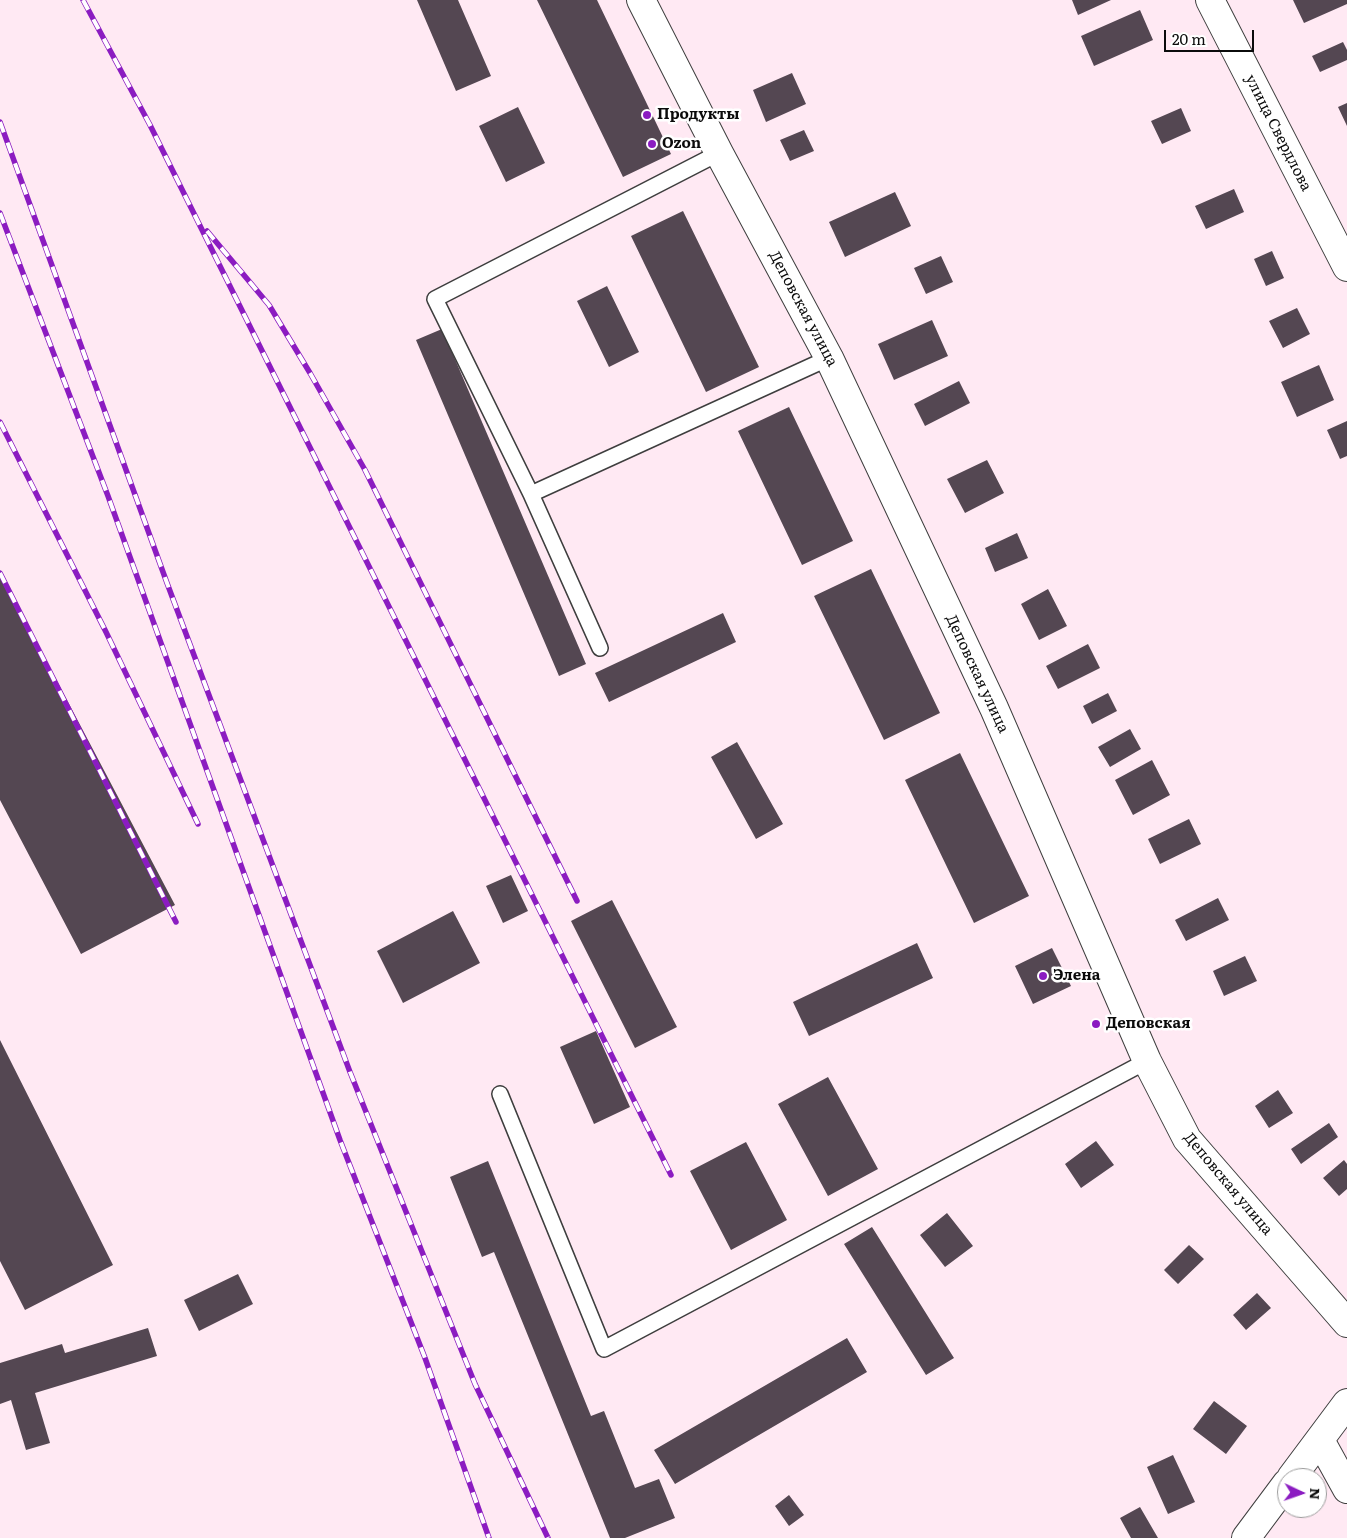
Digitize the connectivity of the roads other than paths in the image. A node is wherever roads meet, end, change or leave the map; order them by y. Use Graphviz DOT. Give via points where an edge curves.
graph roads {
  1 [pos="641,0"];
  2 [pos="1210,0"];
  3 [pos="719,153"];
  4 [pos="1347,267"];
  5 [pos="829,358"];
  6 [pos="531,494"];
  7 [pos="600,648"];
  8 [pos="1147,1060"];
  9 [pos="500,1094"];
  10 [pos="1347,1324"];
  11 [pos="1347,1403"];
  12 [pos="1320,1440"];
  13 [pos="1299,1468"];
  14 [pos="1347,1489"];
  15 [pos="1277,1496"];
  16 [pos="1246,1538"];
  1 -- 3 [label="street, Деповская улица"];
  2 -- 4 [label="street, улица Свердлова"];
  3 -- 5 [label="street, Деповская улица"];
  3 -- 6 [label="lane" via="435,299"];
  5 -- 6 [label="lane"];
  5 -- 8 [label="street, Деповская улица" via="994,708"];
  6 -- 7 [label="lane"];
  8 -- 9 [label="lane" via="604,1349"];
  8 -- 10 [label="street, Деповская улица" via="1187,1139"];
  11 -- 12 [label="street"];
  12 -- 13 [label="street"];
  12 -- 14 [label="street"];
  15 -- 16 [label="street"];
}
